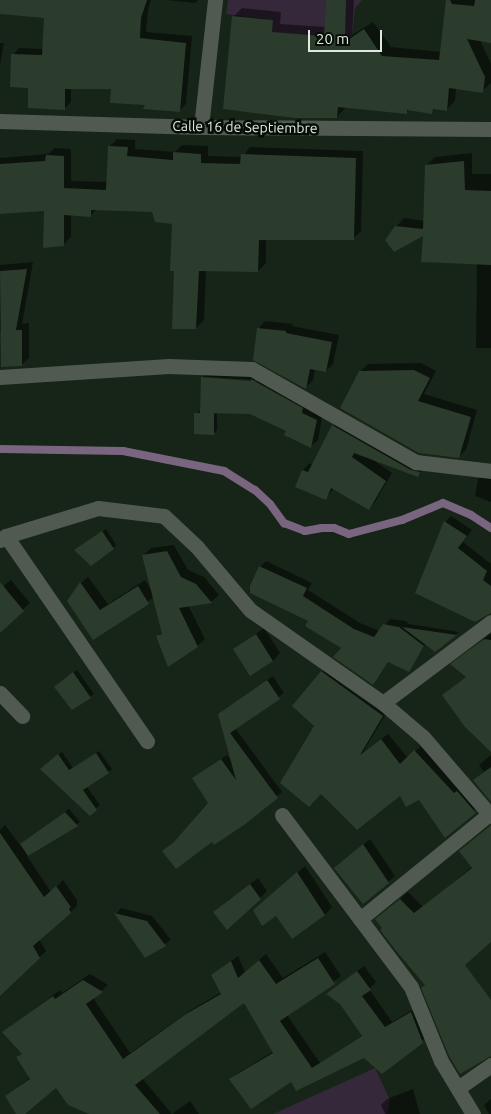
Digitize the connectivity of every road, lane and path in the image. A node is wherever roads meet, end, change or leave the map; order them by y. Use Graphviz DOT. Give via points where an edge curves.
graph roads {
  1 [pos="215,0"];
  2 [pos="0,122"];
  3 [pos="201,127"];
  4 [pos="491,129"];
  5 [pos="0,377"];
  6 [pos="491,470"];
  7 [pos="3,538"];
  8 [pos="491,622"];
  9 [pos="0,693"];
  10 [pos="383,703"];
  11 [pos="22,716"];
  12 [pos="147,741"];
  13 [pos="282,815"];
  14 [pos="490,815"];
  15 [pos="360,919"];
  16 [pos="491,1065"];
  17 [pos="458,1088"];
  18 [pos="473,1114"];
  1 -- 3 [label="street"];
  2 -- 3 [label="street, Calle 16 de Septiembre"];
  3 -- 4 [label="street, Calle 16 de Septiembre"];
  5 -- 6 [label="street" via="169,366 252,369 416,462"];
  7 -- 10 [label="street" via="98,508 164,516 197,547 250,610"];
  7 -- 12 [label="street"];
  8 -- 10 [label="street"];
  9 -- 11 [label="street"];
  10 -- 14 [label="street" via="423,737"];
  13 -- 15 [label="street"];
  14 -- 15 [label="street"];
  15 -- 17 [label="street" via="411,988 441,1061"];
  16 -- 17 [label="street"];
  17 -- 18 [label="street"];
}
